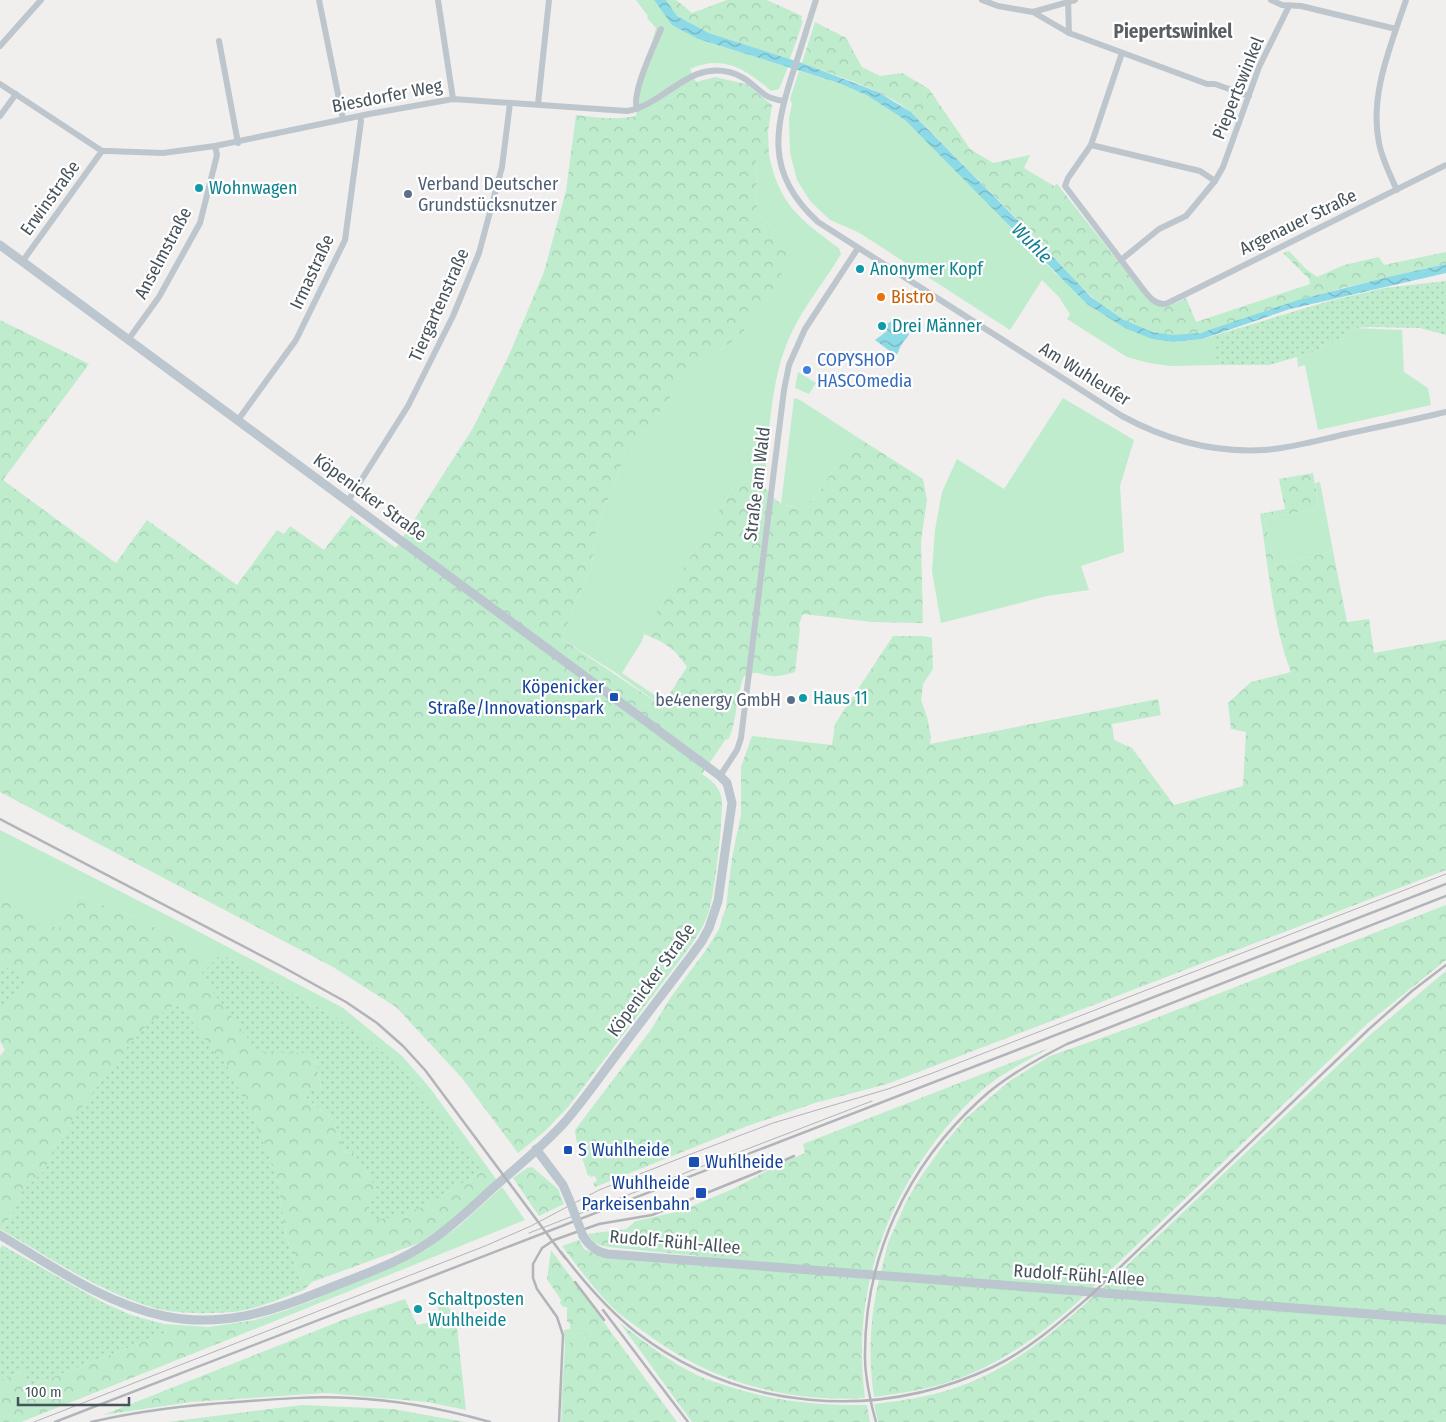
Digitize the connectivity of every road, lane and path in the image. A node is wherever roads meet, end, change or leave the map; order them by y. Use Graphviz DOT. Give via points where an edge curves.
graph roads {
  1 [pos="40,0"];
  2 [pos="319,0"];
  3 [pos="438,0"];
  4 [pos="549,0"];
  5 [pos="816,0"];
  6 [pos="982,0"];
  7 [pos="1075,0"];
  8 [pos="1271,0"];
  9 [pos="1406,0"];
  10 [pos="1068,1"];
  11 [pos="1289,6"];
  12 [pos="1033,12"];
  13 [pos="661,28"];
  14 [pos="1396,29"];
  15 [pos="1069,33"];
  16 [pos="219,41"];
  17 [pos="0,46"];
  18 [pos="1122,53"];
  19 [pos="0,84"];
  20 [pos="16,94"];
  21 [pos="1249,96"];
  22 [pos="453,99"];
  23 [pos="783,101"];
  24 [pos="510,103"];
  25 [pos="538,104"];
  26 [pos="637,110"];
  27 [pos="0,116"];
  28 [pos="360,116"];
  29 [pos="343,119"];
  30 [pos="238,143"];
  31 [pos="1091,145"];
  32 [pos="216,146"];
  33 [pos="102,151"];
  34 [pos="1446,165"];
  35 [pos="1214,181"];
  36 [pos="1397,190"];
  37 [pos="0,245"];
  38 [pos="858,248"];
  39 [pos="1121,260"];
  40 [pos="22,262"];
  41 [pos="128,340"];
  42 [pos="1446,412"];
  43 [pos="238,420"];
  44 [pos="348,501"];
  45 [pos="720,776"];
  46 [pos="536,1149"];
  47 [pos="0,1235"];
  48 [pos="1446,1320"];
  1 -- 17 [label="street"];
  2 -- 29 [label="street"];
  3 -- 22 [label="street"];
  4 -- 25 [label="street"];
  5 -- 23 [label="street, Am Wuhleufer"];
  6 -- 12 [label="street"];
  7 -- 10 [label="street"];
  8 -- 11 [label="street"];
  9 -- 14 [label="street"];
  10 -- 12 [label="street"];
  10 -- 15 [label="street"];
  11 -- 14 [label="street" via="1301,6"];
  11 -- 21 [label="street, Piepertswinkel"];
  12 -- 15 [label="street"];
  13 -- 26 [label="street" via="635,99"];
  14 -- 36 [label="street" via="1378,91 1377,121 1379,145"];
  15 -- 18 [label="street"];
  16 -- 30 [label="street"];
  18 -- 21 [label="street"];
  18 -- 31 [label="street"];
  19 -- 20 [label="street"];
  20 -- 27 [label="street"];
  20 -- 33 [label="street"];
  21 -- 35 [label="street, Piepertswinkel" via="1223,167"];
  22 -- 24 [label="street, Biesdorfer Weg"];
  22 -- 28 [label="street, Biesdorfer Weg"];
  23 -- 26 [label="street, Biesdorfer Weg" via="764,94 731,72 715,70 688,77"];
  23 -- 38 [label="street, Am Wuhleufer" via="779,153 785,177 799,202 818,222"];
  24 -- 25 [label="street, Biesdorfer Weg"];
  24 -- 44 [label="street, Tiergartenstraße" via="502,167 479,253 422,379"];
  25 -- 26 [label="street, Biesdorfer Weg"];
  28 -- 29 [label="street, Biesdorfer Weg"];
  28 -- 43 [label="street, Irmastraße" via="345,240 296,340"];
  29 -- 30 [label="street, Biesdorfer Weg"];
  30 -- 32 [label="street, Biesdorfer Weg"];
  31 -- 35 [label="street" via="1200,171"];
  31 -- 39 [label="street" via="1064,186"];
  32 -- 33 [label="street, Biesdorfer Weg" via="163,152"];
  32 -- 41 [label="street, Anselmstraße" via="217,155 200,223 159,297"];
  33 -- 40 [label="street, Erwinstraße"];
  34 -- 36 [label="street, Argenauer Straße"];
  35 -- 39 [label="street, Piepertswinkel" via="1186,216 1158,229"];
  36 -- 39 [label="street, Argenauer Straße" via="1164,305 1148,295"];
  37 -- 40 [label="main road, Köpenicker Straße"];
  38 -- 42 [label="street, Am Wuhleufer" via="1122,416 1161,435 1197,446 1265,450"];
  38 -- 45 [label="street, Straße am Wald" via="805,329 789,365 740,742"];
  40 -- 41 [label="main road, Köpenicker Straße"];
  41 -- 43 [label="main road, Köpenicker Straße"];
  43 -- 44 [label="main road, Köpenicker Straße"];
  44 -- 45 [label="main road, Köpenicker Straße"];
  45 -- 46 [label="main road, Köpenicker Straße" via="727,783 732,803 718,902 709,928 574,1110"];
  46 -- 47 [label="main road" via="429,1243 377,1269 253,1315 188,1319 136,1308 96,1291"];
  46 -- 48 [label="main road, Rudolf-Rühl-Allee, bridge" via="563,1185 588,1245 608,1254"];
}
